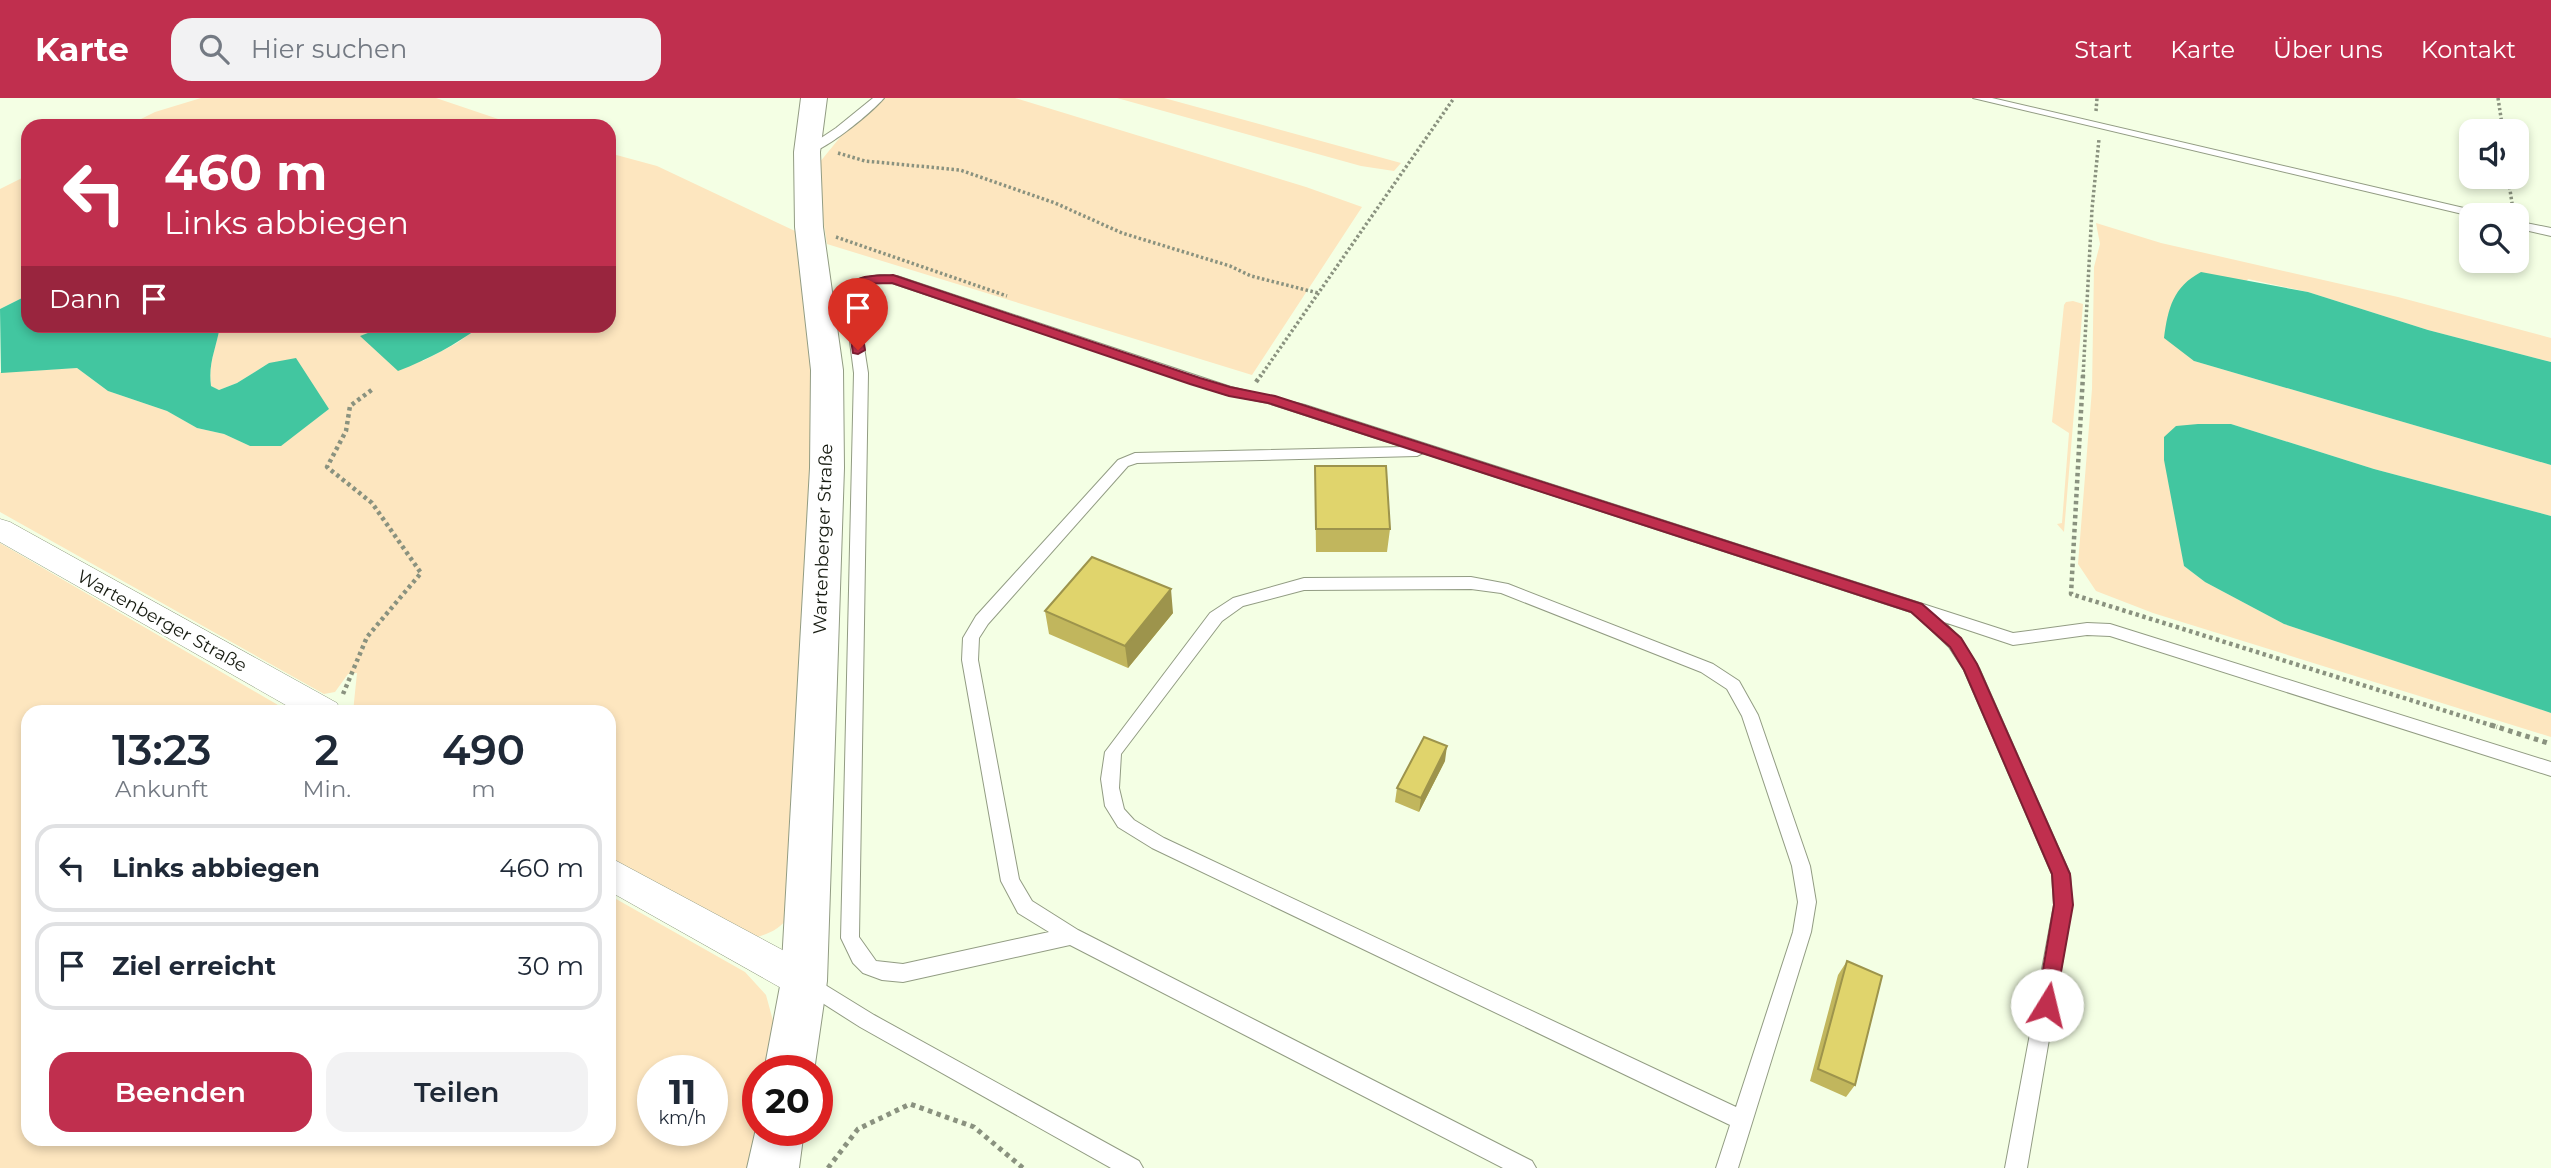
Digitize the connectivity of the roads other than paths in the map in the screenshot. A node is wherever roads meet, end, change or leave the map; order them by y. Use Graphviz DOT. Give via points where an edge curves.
graph roads {
  1 [pos="814,98"];
  2 [pos="879,98"];
  3 [pos="1978,98"];
  4 [pos="813,148"];
  5 [pos="2459,210"];
  6 [pos="2529,227"];
  7 [pos="2551,232"];
  8 [pos="1431,450"];
  9 [pos="0,529"];
  10 [pos="1916,608"];
  11 [pos="325,705"];
  12 [pos="2551,769"];
  13 [pos="616,877"];
  14 [pos="1071,936"];
  15 [pos="804,981"];
  16 [pos="792,1055"];
  17 [pos="1742,1120"];
  18 [pos="776,1146"];
  19 [pos="773,1168"];
  20 [pos="1132,1168"];
  21 [pos="1525,1168"];
  22 [pos="1727,1168"];
  23 [pos="2016,1168"];
  1 -- 4 [label="main road, Wartenberger Straße"];
  2 -- 4 [label="lane"];
  3 -- 5 [label="lane"];
  4 -- 15 [label="main road, Wartenberger Straße" via="809,228 828,409"];
  6 -- 7 [label="lane"];
  8 -- 10 [label="lane"];
  8 -- 14 [label="lane" via="1135,458 1123,463 982,620 971,638 970,660 1010,881 1025,907"];
  8 -- 14 [label="lane" via="1270,399 1195,381 893,279 861,281 853,287 850,295 861,407 850,938 860,959 874,971 903,973"];
  9 -- 11 [label="street, Wartenberger Straße"];
  10 -- 12 [label="lane" via="2013,639 2110,630"];
  10 -- 23 [label="lane" via="1955,643 1971,668 2061,874 2062,917"];
  13 -- 15 [label="street"];
  14 -- 21 [label="lane"];
  15 -- 16 [label="main road, Wartenberger Straße"];
  15 -- 20 [label="lane" via="867,1021"];
  17 -- 17 [label="lane" via="1158,843 1124,821 1113,801 1108,777 1113,752 1216,617 1238,601 1304,584 1448,583 1503,588 1707,668 1733,685 1750,715 1801,866 1807,902 1802,932"];
  17 -- 22 [label="lane"];
  18 -- 19 [label="main road"];
}
